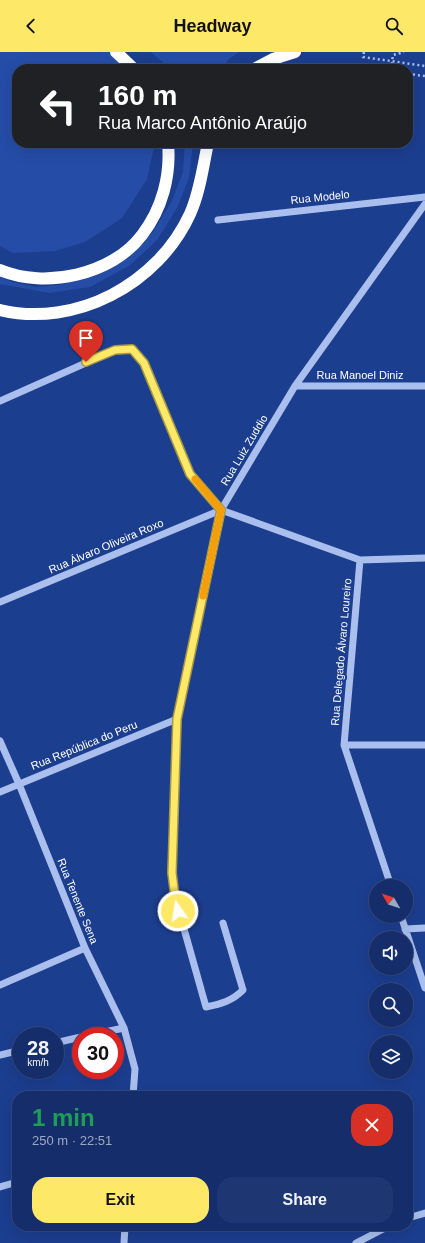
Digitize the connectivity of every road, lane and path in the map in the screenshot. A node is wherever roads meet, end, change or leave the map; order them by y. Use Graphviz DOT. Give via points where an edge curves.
graph roads {
  1 [pos="116,52"];
  2 [pos="295,52"];
  3 [pos="364,52"];
  4 [pos="404,52"];
  5 [pos="129,64"];
  6 [pos="264,64"];
  7 [pos="392,64"];
  8 [pos="411,64"];
  9 [pos="413,64"];
  10 [pos="425,66"];
  11 [pos="413,75"];
  12 [pos="425,76"];
  13 [pos="168,148"];
  14 [pos="207,148"];
  15 [pos="425,197"];
  16 [pos="425,204"];
  17 [pos="218,220"];
  18 [pos="0,270"];
  19 [pos="0,310"];
  20 [pos="295,386"];
  21 [pos="425,386"];
  22 [pos="0,401"];
  23 [pos="221,510"];
  24 [pos="425,558"];
  25 [pos="360,560"];
  26 [pos="0,602"];
  27 [pos="177,719"];
  28 [pos="0,741"];
  29 [pos="344,744"];
  30 [pos="425,745"];
  31 [pos="20,784"];
  32 [pos="0,792"];
  33 [pos="389,879"];
  34 [pos="223,923"];
  35 [pos="403,923"];
  36 [pos="425,928"];
  37 [pos="405,929"];
  38 [pos="85,948"];
  39 [pos="0,985"];
  40 [pos="425,988"];
  41 [pos="124,1027"];
  42 [pos="124,1028"];
  43 [pos="12,1052"];
  44 [pos="0,1054"];
  45 [pos="133,1091"];
  46 [pos="12,1183"];
  47 [pos="0,1187"];
  48 [pos="425,1213"];
  49 [pos="413,1217"];
  50 [pos="125,1231"];
  51 [pos="379,1231"];
  52 [pos="124,1243"];
  53 [pos="356,1243"];
  1 -- 5 [label="highway"];
  2 -- 6 [label="highway"];
  3 -- 8 [label="path, bridge" via="363,57"];
  4 -- 7 [label="path" via="393,55"];
  9 -- 10 [label="path, bridge"];
  11 -- 12 [label="path"];
  13 -- 18 [label="highway" via="169,166 163,194 150,223 131,247 101,266 65,277 28,279 12,276"];
  14 -- 19 [label="highway" via="191,213 164,255 142,275 116,293 78,309 33,315"];
  15 -- 17 [label="street, Rua Modelo"];
  16 -- 20 [label="street, Rua Luiz Zuddio"];
  20 -- 21 [label="street, Rua Manoel Diniz"];
  20 -- 23 [label="street, Rua Luiz Zuddio"];
  22 -- 23 [label="street" via="115,350 132,349 144,363 190,474"];
  23 -- 25 [label="street"];
  23 -- 26 [label="street, Rua Álvaro Oliveira Roxo"];
  23 -- 27 [label="street, Rua Luiz Zuddio"];
  24 -- 25 [label="street"];
  25 -- 29 [label="street, Rua Delegado Álvaro Loureiro"];
  27 -- 31 [label="street, Rua República do Peru"];
  27 -- 34 [label="street, Rua Luiz Zuddio" via="172,873 175,897 206,1007 235,999 243,990"];
  28 -- 31 [label="street, Rua Tenente Sena"];
  29 -- 30 [label="street"];
  29 -- 33 [label="street, Rua Delegado Álvaro Loureiro"];
  31 -- 32 [label="street, Rua República do Peru"];
  31 -- 38 [label="street, Rua Tenente Sena"];
  35 -- 37 [label="street"];
  36 -- 37 [label="street"];
  37 -- 40 [label="street"];
  38 -- 39 [label="street"];
  38 -- 41 [label="street, Rua Tenente Sena"];
  42 -- 45 [label="street, Rua Tenente Sena" via="135,1069"];
  43 -- 44 [label="street"];
  46 -- 47 [label="street"];
  48 -- 49 [label="street"];
  50 -- 52 [label="street"];
  51 -- 53 [label="street"];
}
